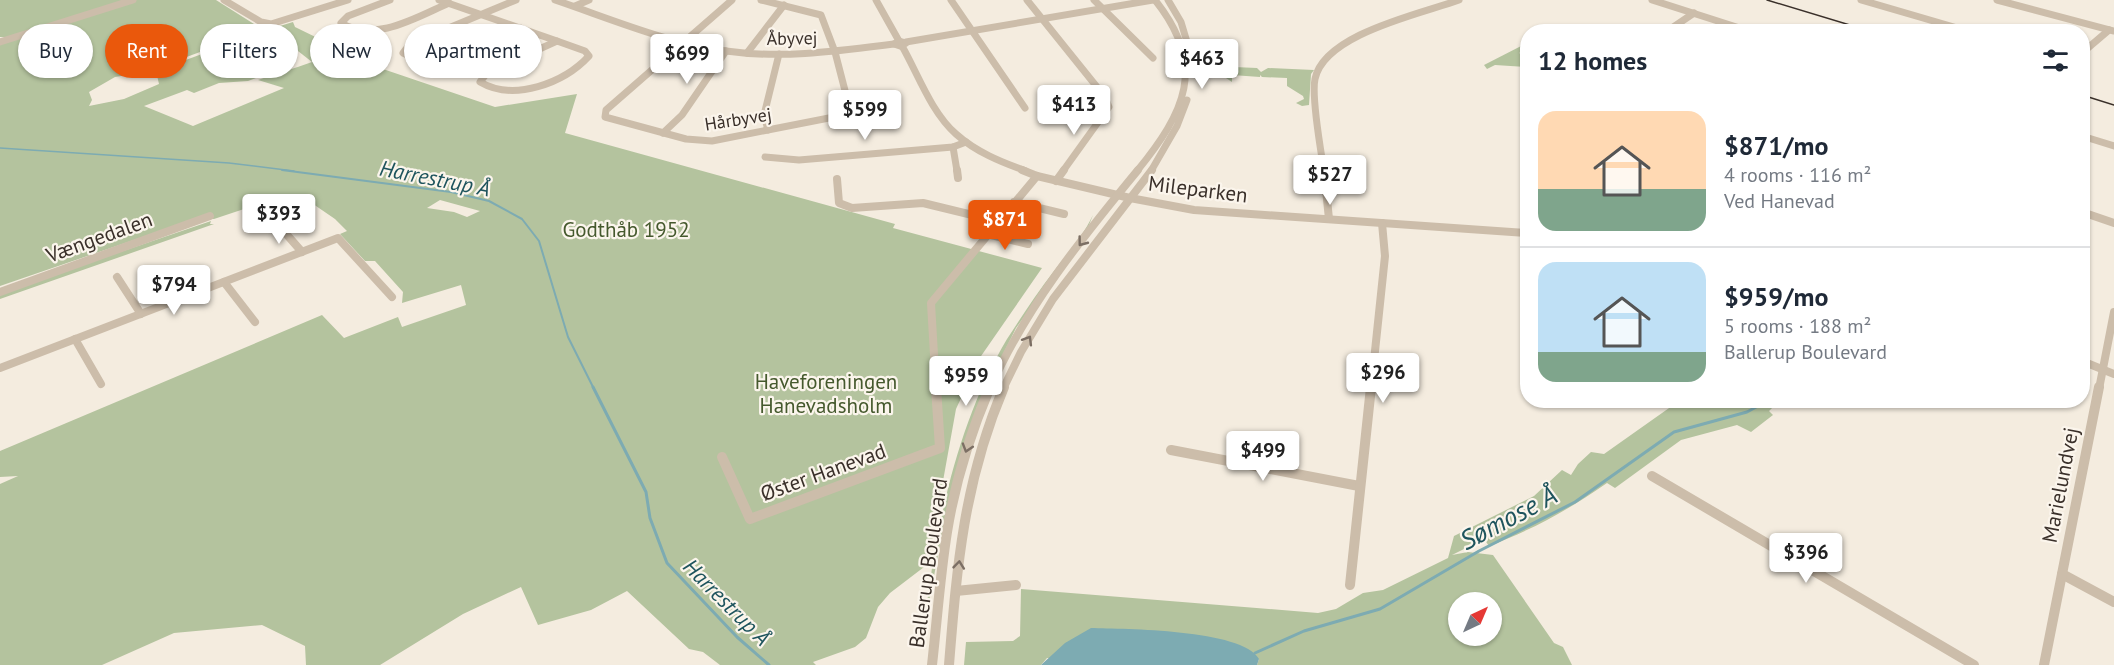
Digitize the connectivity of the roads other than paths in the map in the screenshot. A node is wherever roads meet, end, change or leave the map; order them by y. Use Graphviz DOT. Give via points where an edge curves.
graph roads {
  1 [pos="133,0"];
  2 [pos="224,0"];
  3 [pos="348,0"];
  4 [pos="390,0"];
  5 [pos="439,0"];
  6 [pos="516,0"];
  7 [pos="555,0"];
  8 [pos="589,0"];
  9 [pos="732,0"];
  10 [pos="761,0"];
  11 [pos="876,0"];
  12 [pos="951,0"];
  13 [pos="1027,0"];
  14 [pos="1094,0"];
  15 [pos="1178,0"];
  16 [pos="1459,0"];
  17 [pos="1652,0"];
  18 [pos="1861,0"];
  19 [pos="1997,0"];
  20 [pos="1155,1"];
  21 [pos="1168,1"];
  22 [pos="449,3"];
  23 [pos="784,5"];
  24 [pos="575,6"];
  25 [pos="1104,10"];
  26 [pos="1694,14"];
  27 [pos="481,15"];
  28 [pos="1042,20"];
  29 [pos="459,24"];
  30 [pos="508,24"];
  31 [pos="1678,24"];
  32 [pos="1726,24"];
  33 [pos="1944,24"];
  34 [pos="2086,24"];
  35 [pos="2090,25"];
  36 [pos="971,30"];
  37 [pos="2112,31"];
  38 [pos="542,36"];
  39 [pos="557,41"];
  40 [pos="0,42"];
  41 [pos="682,42"];
  42 [pos="900,43"];
  43 [pos="2090,47"];
  44 [pos="726,51"];
  45 [pos="835,52"];
  46 [pos="747,53"];
  47 [pos="779,54"];
  48 [pos="1153,58"];
  49 [pos="1024,108"];
  50 [pos="844,113"];
  51 [pos="857,123"];
  52 [pos="768,130"];
  53 [pos="663,133"];
  54 [pos="2090,138"];
  55 [pos="966,142"];
  56 [pos="2114,146"];
  57 [pos="953,147"];
  58 [pos="765,157"];
  59 [pos="1037,176"];
  60 [pos="958,178"];
  61 [pos="837,179"];
  62 [pos="1056,181"];
  63 [pos="1117,195"];
  64 [pos="1130,198"];
  65 [pos="1014,202"];
  66 [pos="1064,214"];
  67 [pos="2090,215"];
  68 [pos="210,216"];
  69 [pos="1329,219"];
  70 [pos="274,220"];
  71 [pos="997,221"];
  72 [pos="1382,223"];
  73 [pos="2114,223"];
  74 [pos="1520,233"];
  75 [pos="987,234"];
  76 [pos="1028,244"];
  77 [pos="302,252"];
  78 [pos="117,277"];
  79 [pos="224,282"];
  80 [pos="0,292"];
  81 [pos="392,297"];
  82 [pos="2114,312"];
  83 [pos="141,314"];
  84 [pos="255,322"];
  85 [pos="75,339"];
  86 [pos="2090,364"];
  87 [pos="0,368"];
  88 [pos="2109,372"];
  89 [pos="101,384"];
  90 [pos="1171,450"];
  91 [pos="722,457"];
  92 [pos="1652,476"];
  93 [pos="1359,486"];
  94 [pos="2062,574"];
  95 [pos="1016,585"];
  96 [pos="1350,585"];
  97 [pos="956,591"];
  98 [pos="2114,602"];
  99 [pos="932,665"];
  100 [pos="949,665"];
  101 [pos="1974,665"];
  102 [pos="2044,665"];
  1 -- 40 [label="street"];
  2 -- 3 [label="street" via="271,24"];
  4 -- 22 [label="street" via="348,16 341,23 357,31 375,31"];
  5 -- 22 [label="street"];
  6 -- 27 [label="street"];
  7 -- 24 [label="street, Åbyvej"];
  8 -- 24 [label="street"];
  9 -- 41 [label="street"];
  10 -- 23 [label="street"];
  11 -- 42 [label="street, Mileparken"];
  12 -- 36 [label="street"];
  13 -- 28 [label="street"];
  14 -- 25 [label="street"];
  15 -- 21 [label="street, Åbyvej"];
  16 -- 69 [label="street" via="1350,40 1321,63 1314,83"];
  17 -- 26 [label="street"];
  18 -- 33 [label="street"];
  19 -- 34 [label="street"];
  20 -- 21 [label="street, Åbyvej"];
  20 -- 25 [label="street, Åbyvej"];
  20 -- 63 [label="street, Ballerup Boulevard" via="1179,34 1183,47 1183,94 1158,144"];
  21 -- 64 [label="street, Ballerup Boulevard" via="1181,22 1189,48 1191,80 1167,146"];
  22 -- 27 [label="street"];
  23 -- 45 [label="street" via="821,15"];
  23 -- 46 [label="street"];
  24 -- 41 [label="street, Åbyvej"];
  25 -- 28 [label="street, Åbyvej"];
  25 -- 48 [label="street"];
  26 -- 31 [label="street"];
  26 -- 32 [label="street"];
  27 -- 29 [label="street"];
  27 -- 30 [label="street"];
  28 -- 36 [label="street, Åbyvej"];
  28 -- 62 [label="street" via="1108,103 1108,112"];
  35 -- 37 [label="street"];
  36 -- 42 [label="street, Åbyvej"];
  36 -- 49 [label="street"];
  37 -- 43 [label="street"];
  38 -- 39 [label="street"];
  39 -- 39 [label="street" via="589,56 564,78 503,89 480,82 487,73"];
  41 -- 44 [label="street, Åbyvej"];
  41 -- 53 [label="street, Hårbyvej" via="604,114 609,119"];
  42 -- 45 [label="street, Åbyvej"];
  42 -- 55 [label="street, Mileparken" via="941,117"];
  44 -- 46 [label="street, Åbyvej"];
  44 -- 53 [label="street" via="682,115"];
  45 -- 47 [label="street, Åbyvej"];
  45 -- 50 [label="street" via="849,106"];
  46 -- 47 [label="street, Åbyvej"];
  47 -- 52 [label="street" via="764,115"];
  50 -- 51 [label="street"];
  50 -- 52 [label="street, Hårbyvej"];
  52 -- 53 [label="street, Hårbyvej" via="712,141"];
  54 -- 56 [label="street"];
  55 -- 57 [label="street"];
  55 -- 59 [label="street, Mileparken" via="998,161"];
  57 -- 58 [label="street" via="800,160"];
  57 -- 60 [label="street"];
  59 -- 62 [label="street, Mileparken"];
  59 -- 65 [label="street"];
  61 -- 71 [label="street" via="839,203 844,206 923,203"];
  62 -- 63 [label="street, Mileparken"];
  63 -- 64 [label="street, Mileparken"];
  63 -- 99 [label="street, Ballerup Boulevard, one-way" via="1016,337 983,402 959,474 947,530"];
  64 -- 69 [label="street, Mileparken" via="1194,210"];
  97 -- 64 [label="street, Ballerup Boulevard, one-way" via="973,474 1006,381 1052,300"];
  65 -- 66 [label="street"];
  65 -- 71 [label="street"];
  67 -- 73 [label="street"];
  68 -- 80 [label="street, Vængedalen"];
  69 -- 72 [label="street, Mileparken"];
  70 -- 77 [label="street"];
  71 -- 75 [label="street"];
  72 -- 74 [label="street, Mileparken"];
  72 -- 93 [label="street" via="1385,256"];
  75 -- 76 [label="street"];
  75 -- 91 [label="street, Øster Hanevad" via="931,303 940,448 750,519"];
  77 -- 79 [label="street"];
  77 -- 81 [label="street" via="338,238"];
  78 -- 83 [label="street"];
  79 -- 83 [label="street"];
  79 -- 84 [label="street"];
  82 -- 88 [label="street, Marielundvej"];
  83 -- 85 [label="street"];
  85 -- 87 [label="street"];
  85 -- 89 [label="street"];
  86 -- 88 [label="street"];
  88 -- 94 [label="street, Marielundvej"];
  90 -- 93 [label="street"];
  92 -- 101 [label="street"];
  93 -- 96 [label="street"];
  94 -- 98 [label="street"];
  94 -- 102 [label="street, Marielundvej"];
  95 -- 97 [label="street"];
  97 -- 100 [label="street, Ballerup Boulevard"];
}
